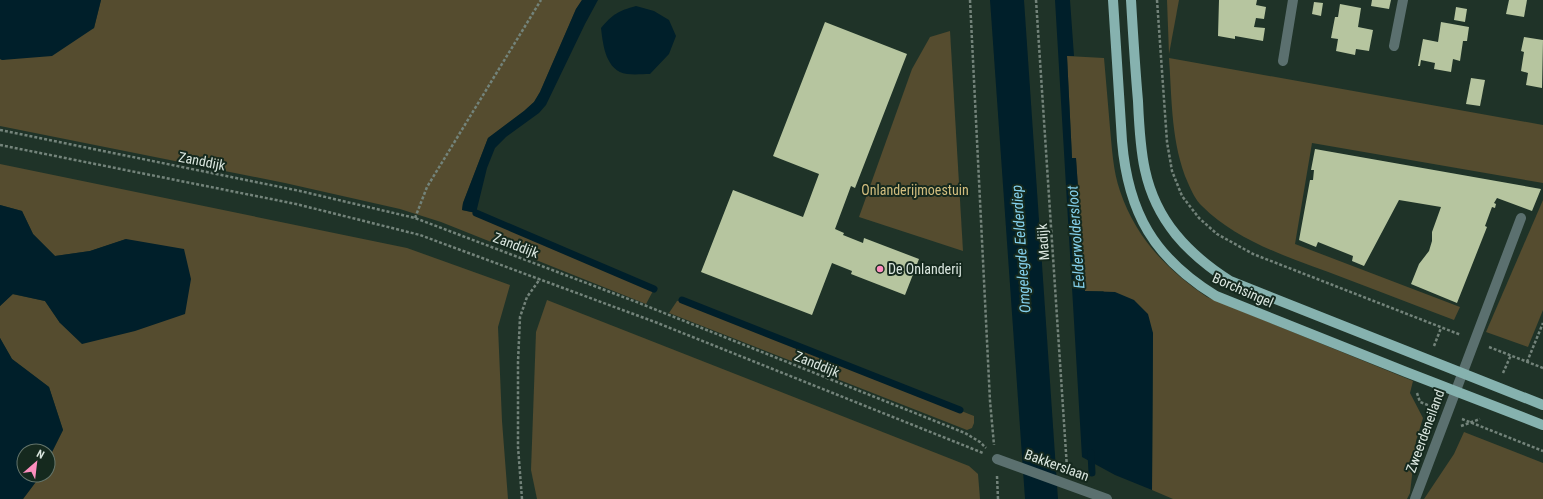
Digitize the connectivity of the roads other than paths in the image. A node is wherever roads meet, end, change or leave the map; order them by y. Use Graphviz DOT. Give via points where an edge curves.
graph roads {
  1 [pos="1113,0"];
  2 [pos="1131,0"];
  3 [pos="1293,0"];
  4 [pos="1403,0"];
  5 [pos="1394,46"];
  6 [pos="1283,61"];
  7 [pos="1521,218"];
  8 [pos="1462,373"];
  9 [pos="1455,391"];
  10 [pos="1543,405"];
  11 [pos="1543,425"];
  12 [pos="997,459"];
  13 [pos="1107,499"];
  14 [pos="1415,499"];
  1 -- 9 [label="main road, Borchsingel" via="1124,163 1128,184 1144,223 1180,271 1216,296"];
  2 -- 8 [label="main road, Borchsingel" via="1145,170 1151,192 1172,232 1197,258 1230,281"];
  3 -- 6 [label="street"];
  4 -- 5 [label="street"];
  7 -- 8 [label="street, Zweerdeneiland"];
  8 -- 9 [label="street, Zweerdeneiland"];
  8 -- 10 [label="main road, Borchsingel"];
  9 -- 11 [label="main road, Borchsingel"];
  9 -- 14 [label="street, Zweerdeneiland"];
  12 -- 13 [label="street, Bakkerslaan"];
}
